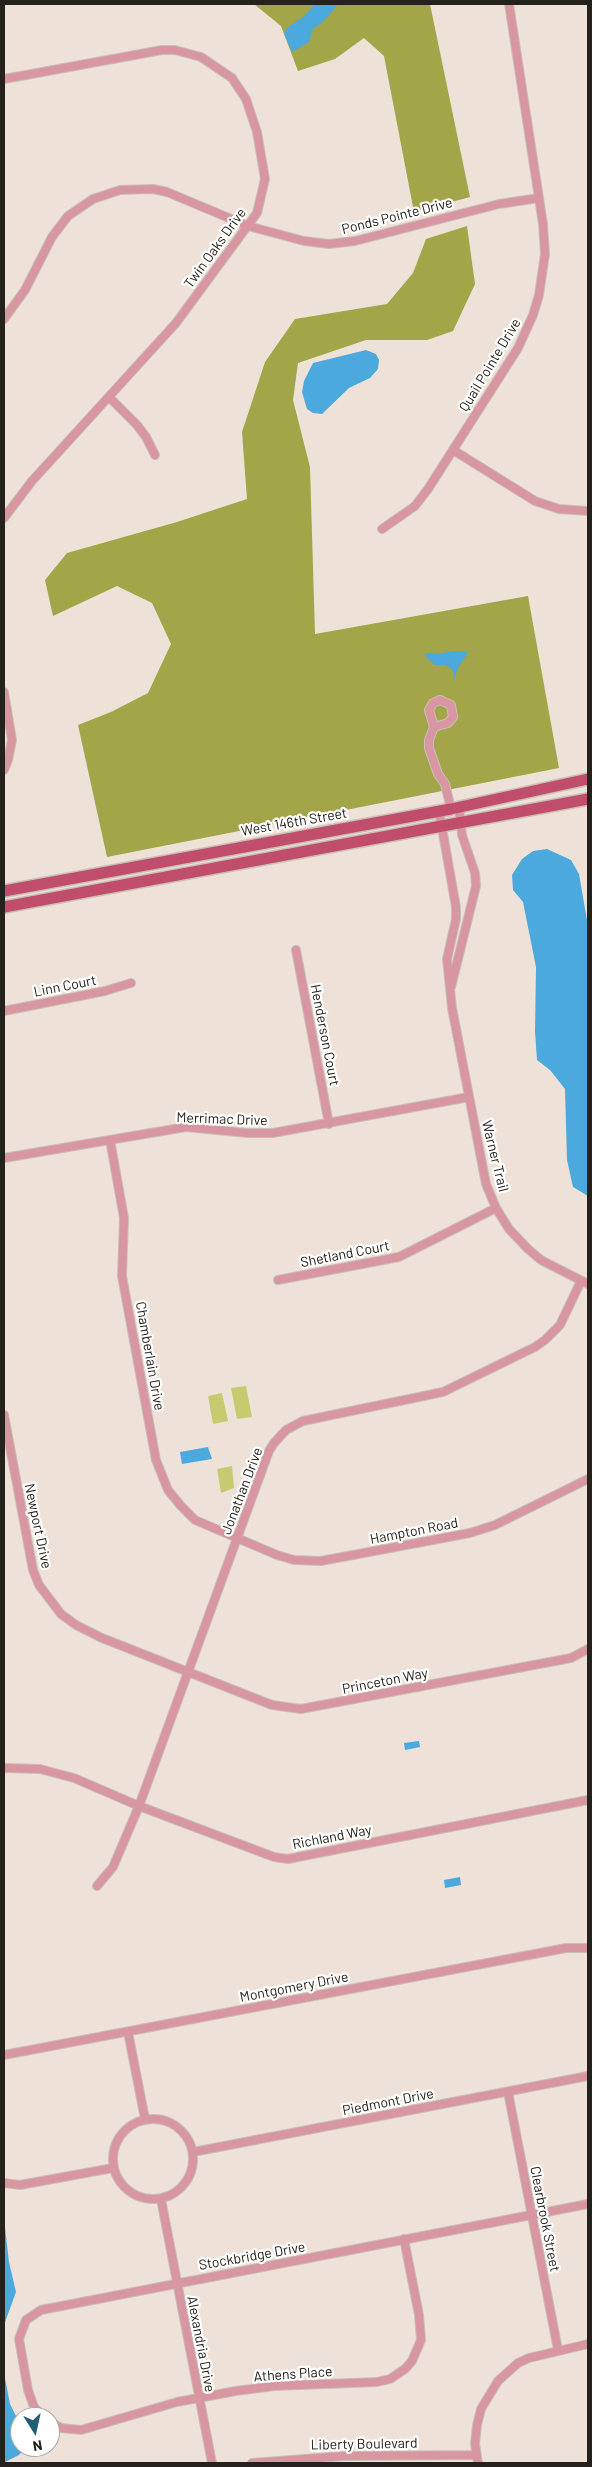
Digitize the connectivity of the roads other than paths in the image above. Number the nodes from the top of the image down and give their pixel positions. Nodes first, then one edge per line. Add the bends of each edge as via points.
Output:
1 (509, 4) edge
2 (4, 79) edge
3 (539, 198) junction
4 (248, 226) junction
5 (4, 319) edge
6 (108, 397) junction
7 (453, 450) junction
8 (155, 455) dead end
9 (588, 511) edge
10 (4, 518) edge
11 (382, 529) dead end
12 (4, 692) edge
13 (434, 727) dead end
14 (4, 770) edge
15 (588, 779) edge
16 (588, 798) edge
17 (450, 809) junction
18 (460, 824) junction
19 (442, 827) junction
20 (126, 868) junction
21 (130, 885) junction
22 (4, 891) edge
23 (4, 907) edge
24 (456, 919) junction
25 (468, 921) junction
26 (296, 950) dead end
27 (131, 983) dead end
28 (451, 988) junction
29 (4, 1011) edge
30 (469, 1097) junction
31 (329, 1124) junction
32 (110, 1140) junction
33 (4, 1158) edge
34 (496, 1208) junction
35 (278, 1280) dead end
36 (585, 1282) edge
37 (4, 1415) edge
38 (588, 1480) edge
39 (236, 1539) junction
40 (588, 1649) edge
41 (188, 1672) junction
42 (4, 1768) edge
43 (588, 1800) edge
44 (139, 1806) junction
45 (96, 1886) dead end
46 (588, 1948) edge
47 (128, 2032) junction
48 (4, 2055) edge
49 (588, 2076) edge
50 (508, 2092) junction
51 (145, 2119) junction
52 (193, 2152) junction
53 (113, 2168) junction
54 (4, 2183) edge
55 (161, 2199) junction
56 (588, 2204) edge
57 (532, 2215) junction
58 (404, 2239) junction
59 (176, 2283) junction
60 (588, 2344) edge
61 (558, 2350) junction
62 (199, 2397) junction
63 (36, 2407) edge
64 (60, 2427) edge
65 (477, 2459) edge
66 (212, 2463) edge
67 (252, 2463) edge

1 - 3 street, Quail Pointe Drive
2 - 4 street, Twin Oaks Drive via 162,50 187,52 213,63 232,78 246,98 259,141 265,169 264,189 257,213
3 - 4 street, Ponds Pointe Drive via 499,204 341,244 304,241
3 - 7 street, Quail Pointe Drive via 545,254 533,315 518,348
4 - 5 street, Ponds Pointe Drive via 167,192 137,188 108,193 77,208 60,225 25,290
4 - 6 street, Twin Oaks Drive via 176,323
6 - 8 street via 137,425
6 - 10 street, Twin Oaks Drive via 32,480
7 - 9 street via 535,501
7 - 11 street, Quail Pointe Drive via 420,499
12 - 14 street via 12,740
13 - 17 street via 429,748 445,784
15 - 17 main road, West 146th Street
16 - 18 main road
17 - 18 street, Warner Trail
17 - 19 street, Warner Trail
17 - 20 main road, West 146th Street
18 - 19 main road
18 - 25 street, Warner Trail via 475,873 476,886
19 - 21 main road
19 - 24 street, Warner Trail
20 - 21 main road
20 - 22 main road, West 146th Street
21 - 23 main road
24 - 25 street
24 - 28 street, Warner Trail via 447,959
25 - 28 street, Warner Trail
26 - 31 street, Henderson Court
27 - 29 street, Linn Court
28 - 30 street, Warner Trail
30 - 31 street, Merrimac Drive
30 - 34 street, Warner Trail via 486,1184
31 - 32 street, Merrimac Drive via 260,1134 186,1126
32 - 33 street, Merrimac Drive
32 - 39 street, Chamberlain Drive via 124,1218 122,1276 159,1470 168,1490 188,1514
34 - 35 street, Shetland Court via 400,1257
34 - 36 street, Warner Trail via 528,1250
36 - 39 street, Jonathan Drive via 566,1316 545,1340 470,1380 435,1395 312,1419 286,1430 269,1451
37 - 41 street, Newport Drive via 33,1570 46,1598 61,1614 87,1631
38 - 39 street, Hampton Road via 495,1525 470,1533 344,1558 294,1560
39 - 41 street, Jonathan Drive
40 - 41 street, Princeton Way via 571,1658 301,1709 272,1705
41 - 44 street, Jonathan Drive
42 - 44 street, Richland Way via 40,1769 65,1776
43 - 44 street, Richland Way via 288,1859 274,1857
44 - 45 street, Jonathan Drive via 113,1868
46 - 47 street, Montgomery Drive via 566,1948
47 - 48 street, Montgomery Drive
47 - 51 street
49 - 50 street, Piedmont Drive
50 - 52 street, Piedmont Drive
50 - 57 street, Clearbrook Street
51 - 52 street via 172,2124 184,2133
51 - 53 street via 122,2133 113,2150
52 - 55 street via 193,2167 187,2182 178,2192
53 - 54 street via 20,2185
53 - 55 street via 120,2183 132,2193 150,2200
55 - 59 street, Alexandria Drive
56 - 57 street, Stockbridge Drive
57 - 58 street, Stockbridge Drive
57 - 61 street, Clearbrook Street
58 - 59 street, Stockbridge Drive
58 - 62 street, Athens Place via 421,2331 417,2352 405,2369 390,2379 377,2382 274,2386
59 - 62 street, Alexandria Drive
59 - 63 street, Stockbridge Drive via 48,2307 31,2316 22,2326 19,2346 30,2399
60 - 61 street
61 - 65 street via 518,2363 498,2381 481,2409 477,2425
62 - 64 street, Athens Place via 81,2430
62 - 66 street, Alexandria Drive
65 - 67 street, Liberty Boulevard via 344,2456

